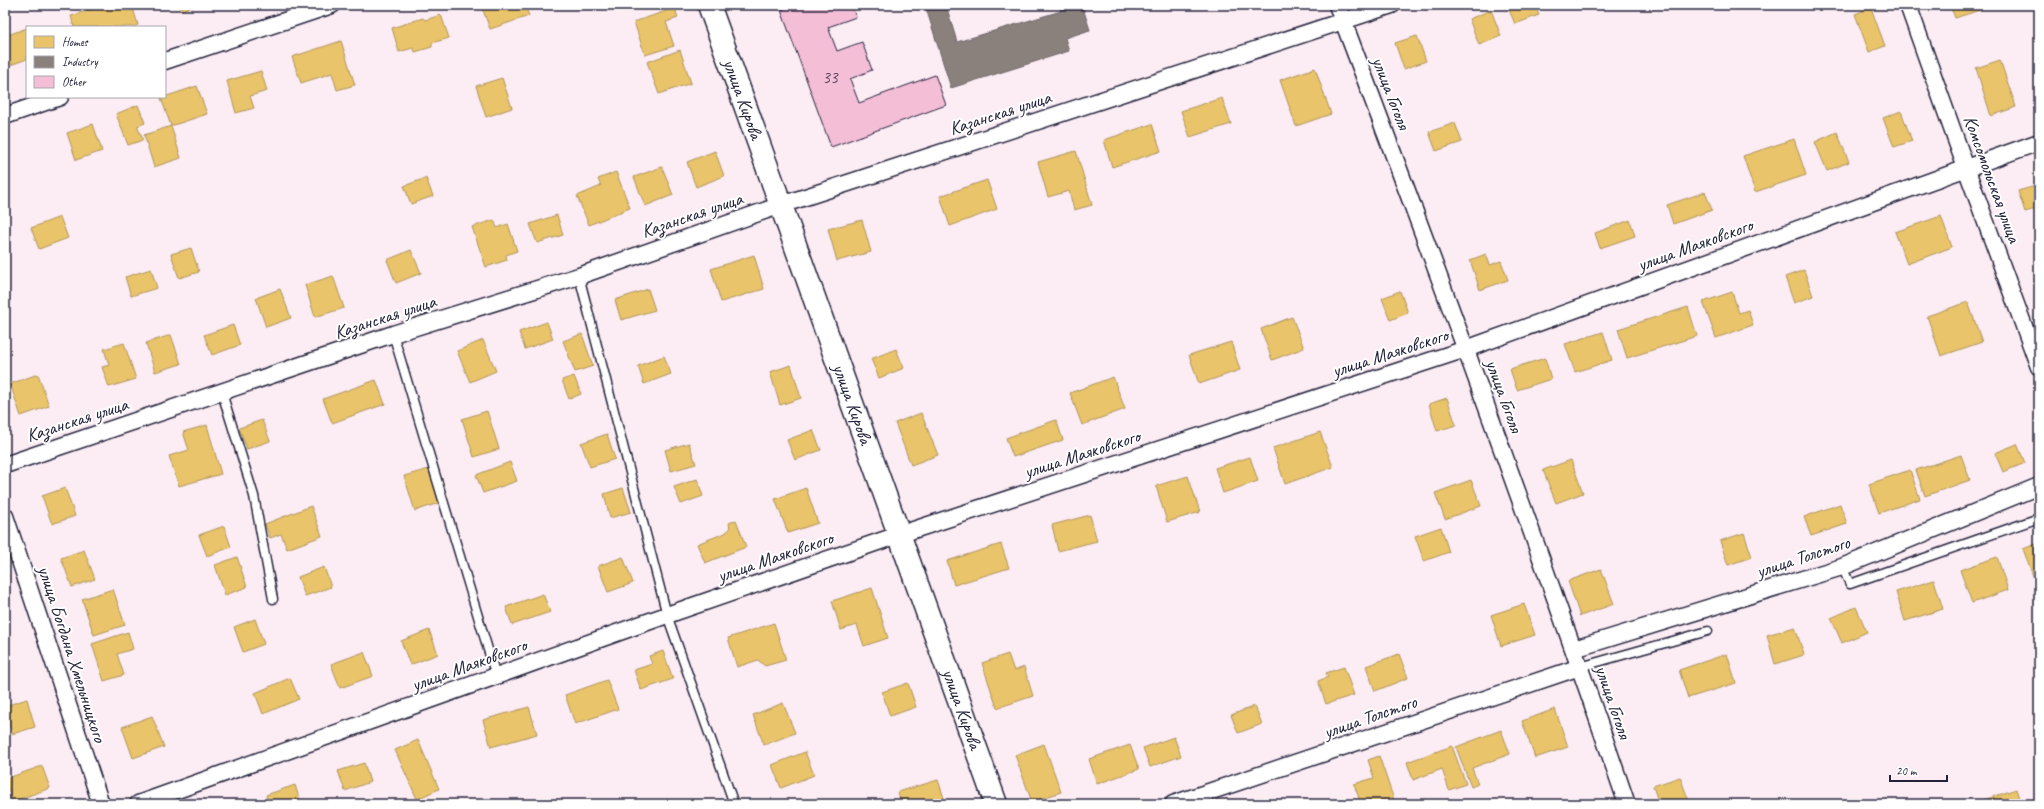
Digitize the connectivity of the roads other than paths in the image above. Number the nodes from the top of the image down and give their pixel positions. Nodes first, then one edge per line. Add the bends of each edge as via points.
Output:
1 (332, 5) edge
2 (709, 5) edge
3 (1337, 5) edge
4 (1392, 5) edge
5 (1908, 5) edge
6 (1344, 22) junction
7 (166, 62) edge
8 (57, 98) edge
9 (5, 116) edge
10 (2039, 142) edge
11 (1966, 168) junction
12 (781, 205) junction
13 (579, 276) junction
14 (393, 334) junction
15 (1466, 349) junction
16 (2039, 367) edge
17 (222, 393) junction
18 (5, 465) edge
19 (2039, 486) edge
20 (5, 516) edge
21 (2039, 518) edge
22 (898, 535) junction
23 (1842, 567) junction
24 (273, 598) dead end
25 (667, 615) junction
26 (1708, 631) dead end
27 (1574, 649) junction
28 (1580, 667) junction
29 (496, 676) junction
30 (101, 804) edge
31 (138, 804) edge
32 (734, 804) edge
33 (996, 804) edge
34 (1173, 804) edge
35 (1627, 804) edge

1 - 7 street
2 - 12 street, улица Кирова
3 - 6 street, улица Гоголя
4 - 6 street, Казанская улица
5 - 11 street, Комсомольская улица
6 - 12 street, Казанская улица
6 - 15 street, улица Гоголя
8 - 9 street
10 - 11 street, улица Маяковского
11 - 15 street, улица Маяковского
11 - 16 street, Комсомольская улица
12 - 13 street, Казанская улица
12 - 22 street, улица Кирова
13 - 14 street, Казанская улица
13 - 25 lane
14 - 17 street, Казанская улица
14 - 29 lane
15 - 22 street, улица Маяковского
15 - 27 street, улица Гоголя
17 - 18 street, Казанская улица
17 - 24 lane via 254,496
19 - 23 street, улица Толстого
20 - 30 street, улица Богдана Хмельницкого
21 - 23 lane via 1850,584
22 - 25 street, улица Маяковского
22 - 33 street, улица Кирова
23 - 27 street, улица Толстого
25 - 29 street, улица Маяковского
25 - 32 lane
26 - 28 lane
27 - 28 street, улица Гоголя
28 - 34 street, улица Толстого
28 - 35 street, улица Гоголя
29 - 31 street, улица Маяковского

